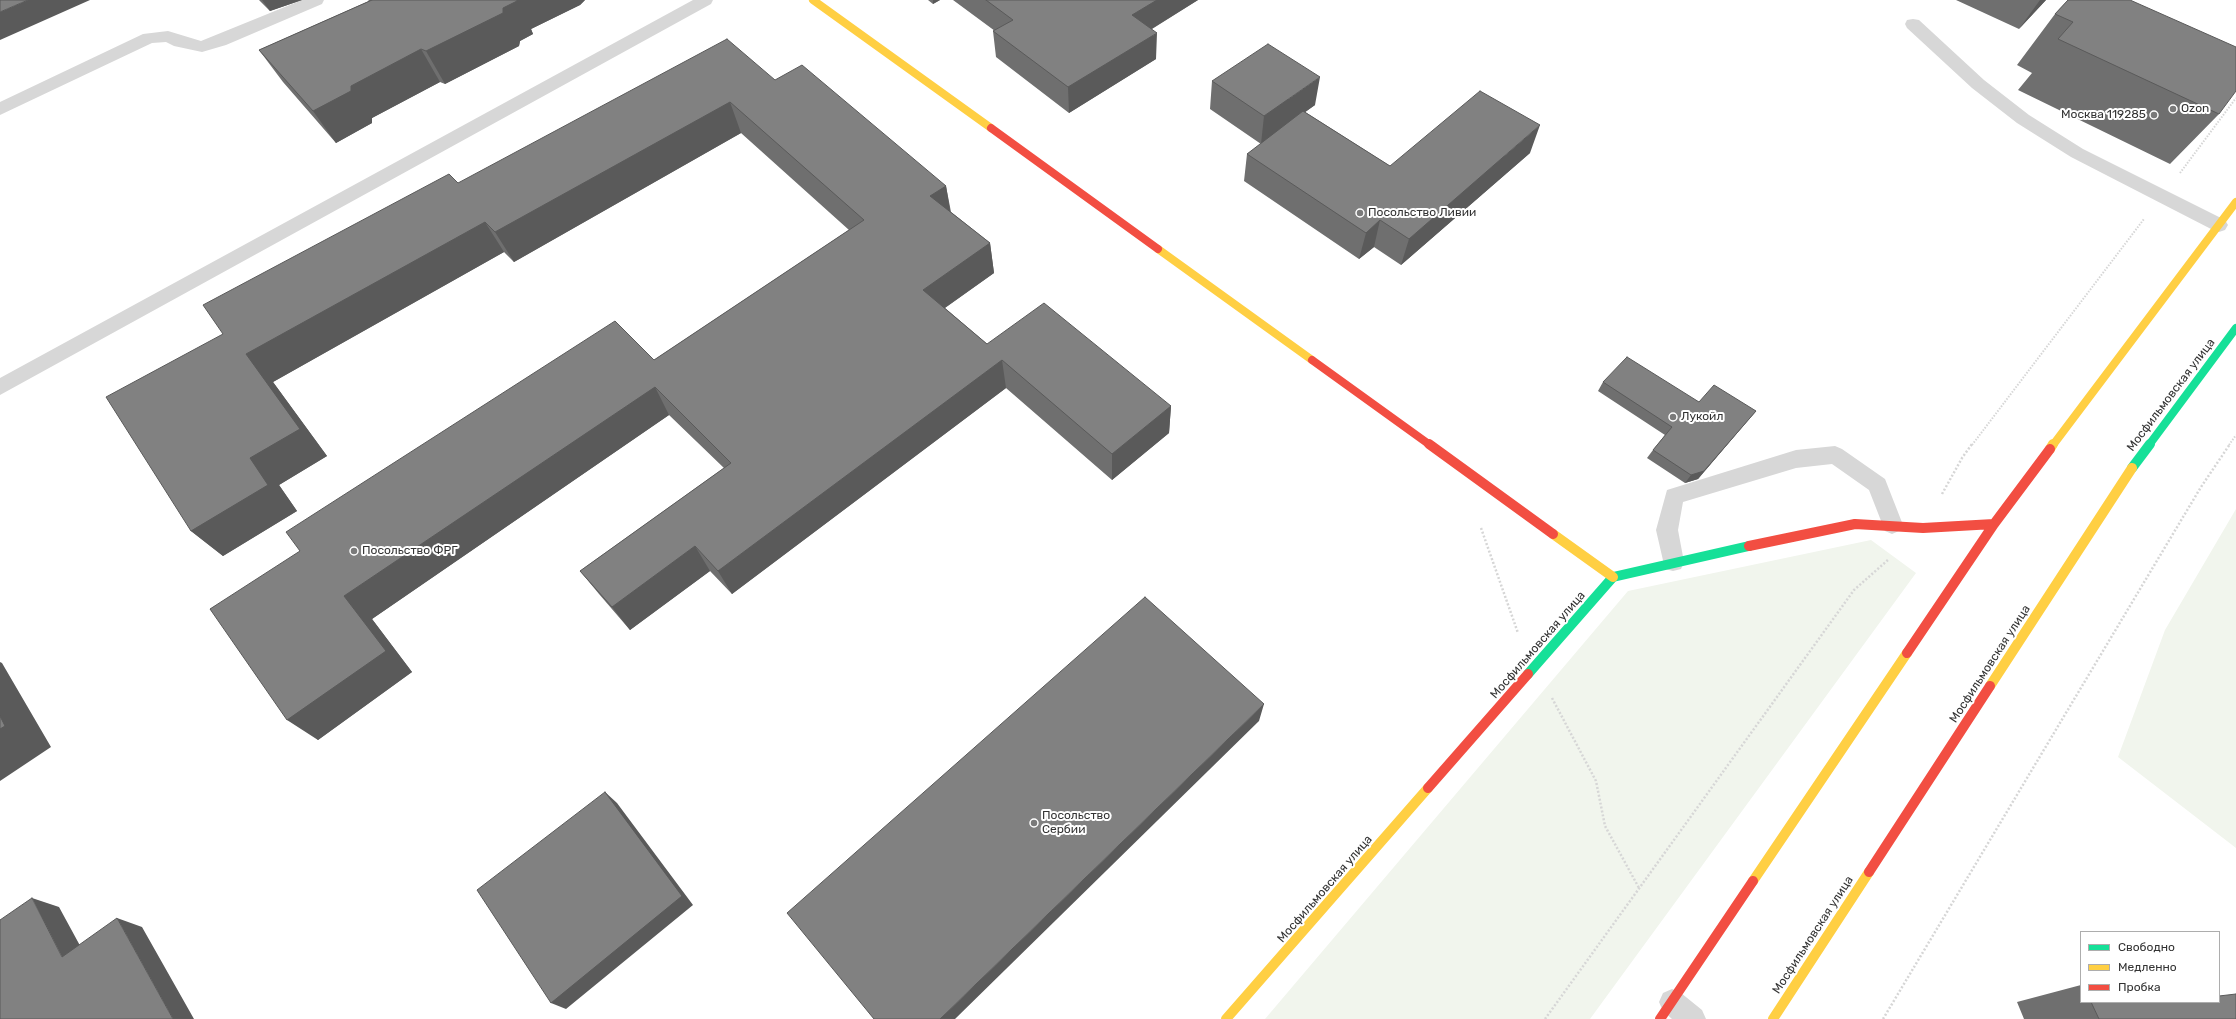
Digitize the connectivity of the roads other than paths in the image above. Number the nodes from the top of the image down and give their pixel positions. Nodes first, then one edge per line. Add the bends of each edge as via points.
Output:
1 (316, 0) edge
2 (705, 0) edge
3 (814, 0) edge
4 (1913, 24) dead end
5 (0, 109) edge
6 (2236, 202) edge
7 (2219, 225) junction
8 (2236, 328) edge
9 (0, 387) edge
10 (1994, 524) junction
11 (1892, 525) junction
12 (1673, 562) junction
13 (1613, 577) junction
14 (1666, 1010) edge
15 (1226, 1019) edge
16 (1693, 1019) edge
17 (1773, 1019) edge

1 - 5 lane via 202,47 180,42 168,36 149,38
2 - 9 lane
3 - 13 main road
4 - 7 lane via 1978,84 2023,120 2077,153
6 - 7 main road
7 - 10 main road
8 - 17 main road, Мосфильмовская улица via 2127,475
10 - 11 main road via 1923,528
10 - 14 main road
11 - 12 main road via 1855,524
11 - 12 lane via 1878,485 1841,459 1835,455 1796,459 1674,496 1667,530
12 - 13 main road
13 - 15 main road, Мосфильмовская улица
14 - 16 lane

